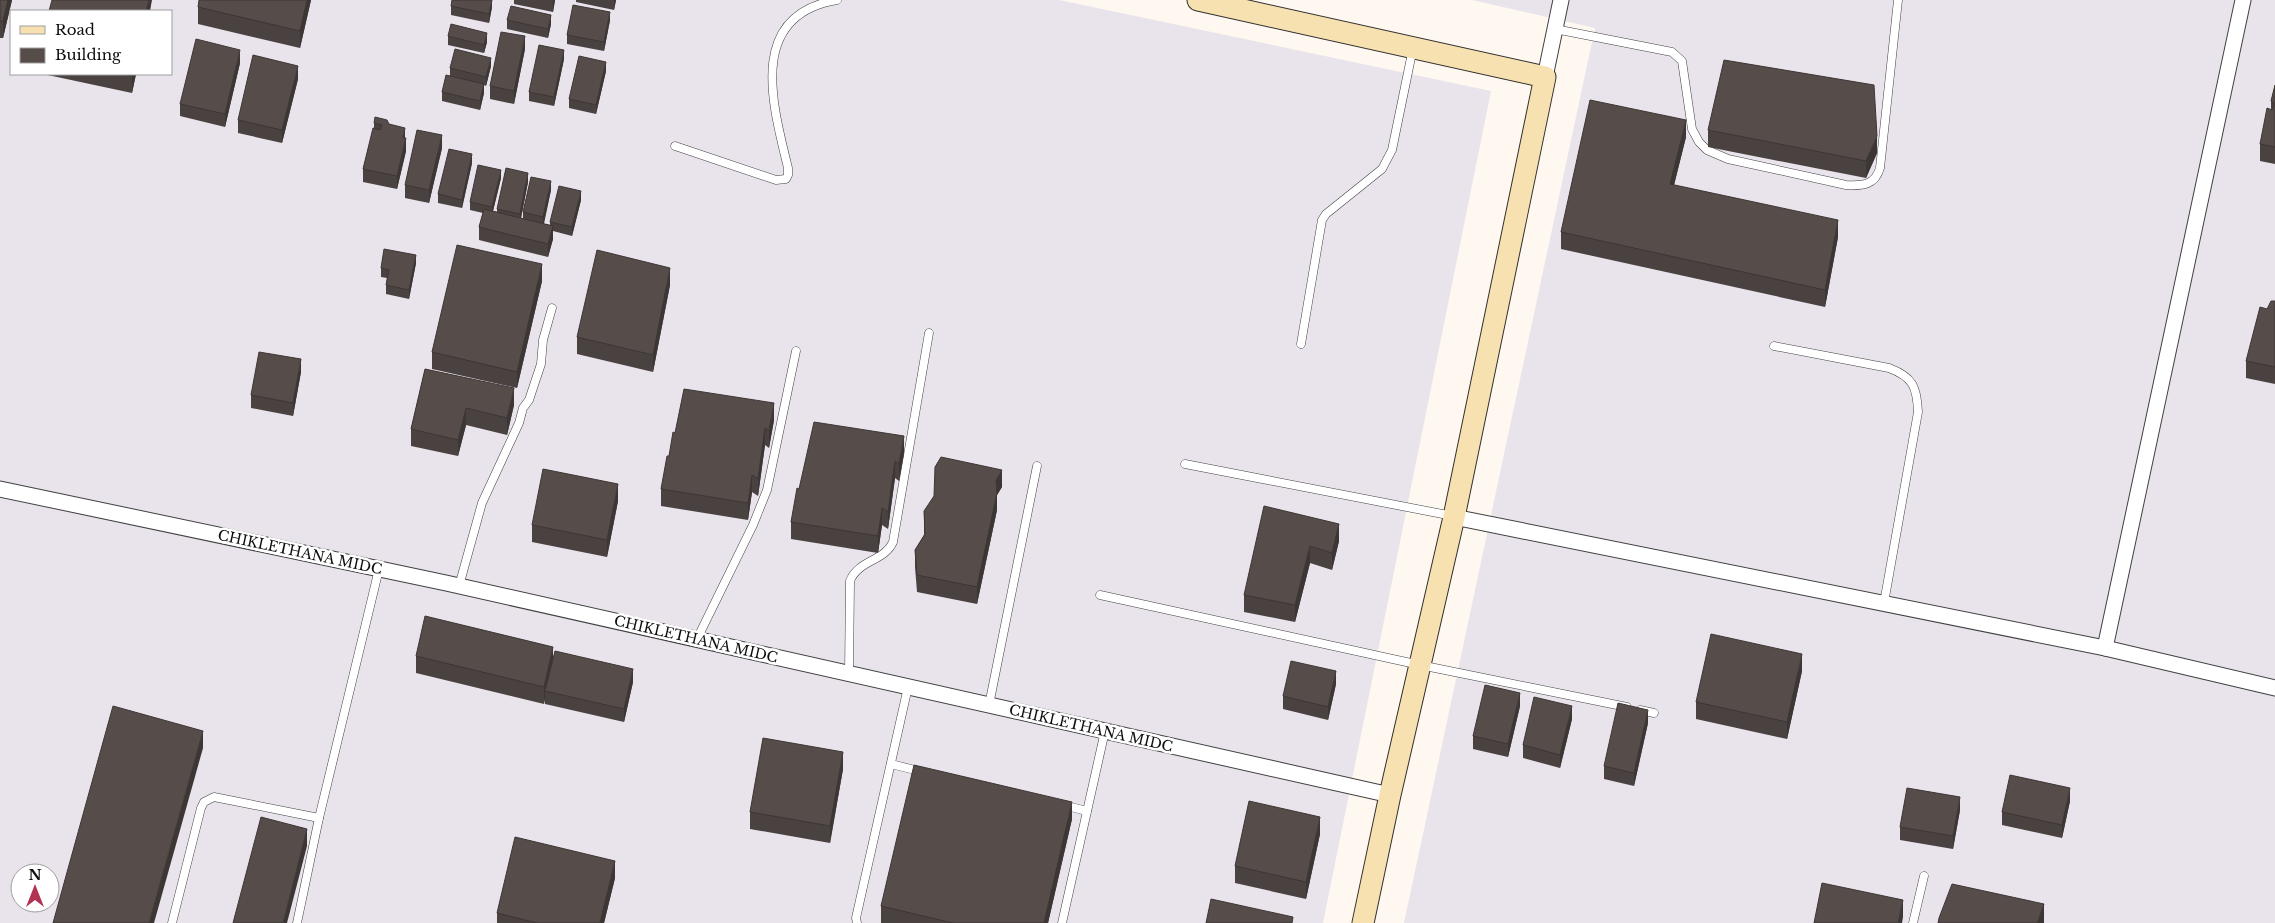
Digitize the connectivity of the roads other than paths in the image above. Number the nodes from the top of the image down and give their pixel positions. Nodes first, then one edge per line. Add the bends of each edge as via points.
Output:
1 (837, 0) edge
2 (1198, 0) edge
3 (1561, 0) edge
4 (1898, 0) edge
5 (2243, 0) edge
6 (1555, 29) junction
7 (1414, 48) junction
8 (1545, 77) junction
9 (675, 146) dead end
10 (552, 308) dead end
11 (929, 333) dead end
12 (1301, 344) dead end
13 (1774, 346) dead end
14 (796, 351) dead end
15 (1185, 464) dead end
16 (1037, 466) dead end
17 (0, 490) edge
18 (1454, 517) junction
19 (380, 569) junction
20 (459, 586) junction
21 (1100, 595) dead end
22 (1884, 603) junction
23 (697, 639) junction
24 (2105, 648) junction
25 (1420, 665) junction
26 (848, 673) junction
27 (908, 687) junction
28 (2275, 688) edge
29 (989, 705) junction
30 (1654, 713) dead end
31 (1105, 731) junction
32 (891, 764) junction
33 (928, 773) edge
34 (1390, 794) junction
35 (1059, 804) edge
36 (1087, 811) junction
37 (319, 818) junction
38 (1924, 876) dead end
39 (172, 923) edge
40 (297, 923) edge
41 (857, 923) edge
42 (1062, 923) edge
43 (1363, 923) edge
44 (1913, 923) edge

1 - 9 lane via 811,8 796,17 781,36 775,53 771,88 788,168 786,178 776,180
2 - 7 street
3 - 6 street
4 - 6 lane via 1880,168 1877,178 1860,186 1846,186 1717,156 1699,142 1692,129 1682,61 1678,56 1672,52
5 - 24 street
6 - 8 street
7 - 8 street
7 - 12 lane via 1388,160 1382,169 1322,220
8 - 18 street
10 - 20 lane via 543,340 541,364 529,400 482,503
11 - 26 lane via 893,542 888,551 858,568 850,581
13 - 22 lane via 1889,368 1911,381 1917,396 1918,412
14 - 23 lane via 767,490
15 - 18 lane
16 - 29 lane
17 - 19 street, CHIKLETHANA MIDC
18 - 22 street
18 - 25 street
19 - 20 street, CHIKLETHANA MIDC
19 - 37 lane
20 - 23 street, CHIKLETHANA MIDC
21 - 25 lane
22 - 24 street
23 - 26 street, CHIKLETHANA MIDC
24 - 28 street
25 - 30 lane
25 - 34 street
26 - 27 street, CHIKLETHANA MIDC
27 - 29 street, CHIKLETHANA MIDC
27 - 32 lane
29 - 31 street, CHIKLETHANA MIDC
31 - 34 street, CHIKLETHANA MIDC
31 - 36 lane
32 - 33 lane
32 - 41 lane
34 - 43 street
35 - 36 lane
36 - 42 lane
37 - 39 lane via 214,797 208,799 201,808
37 - 40 lane
38 - 44 lane

